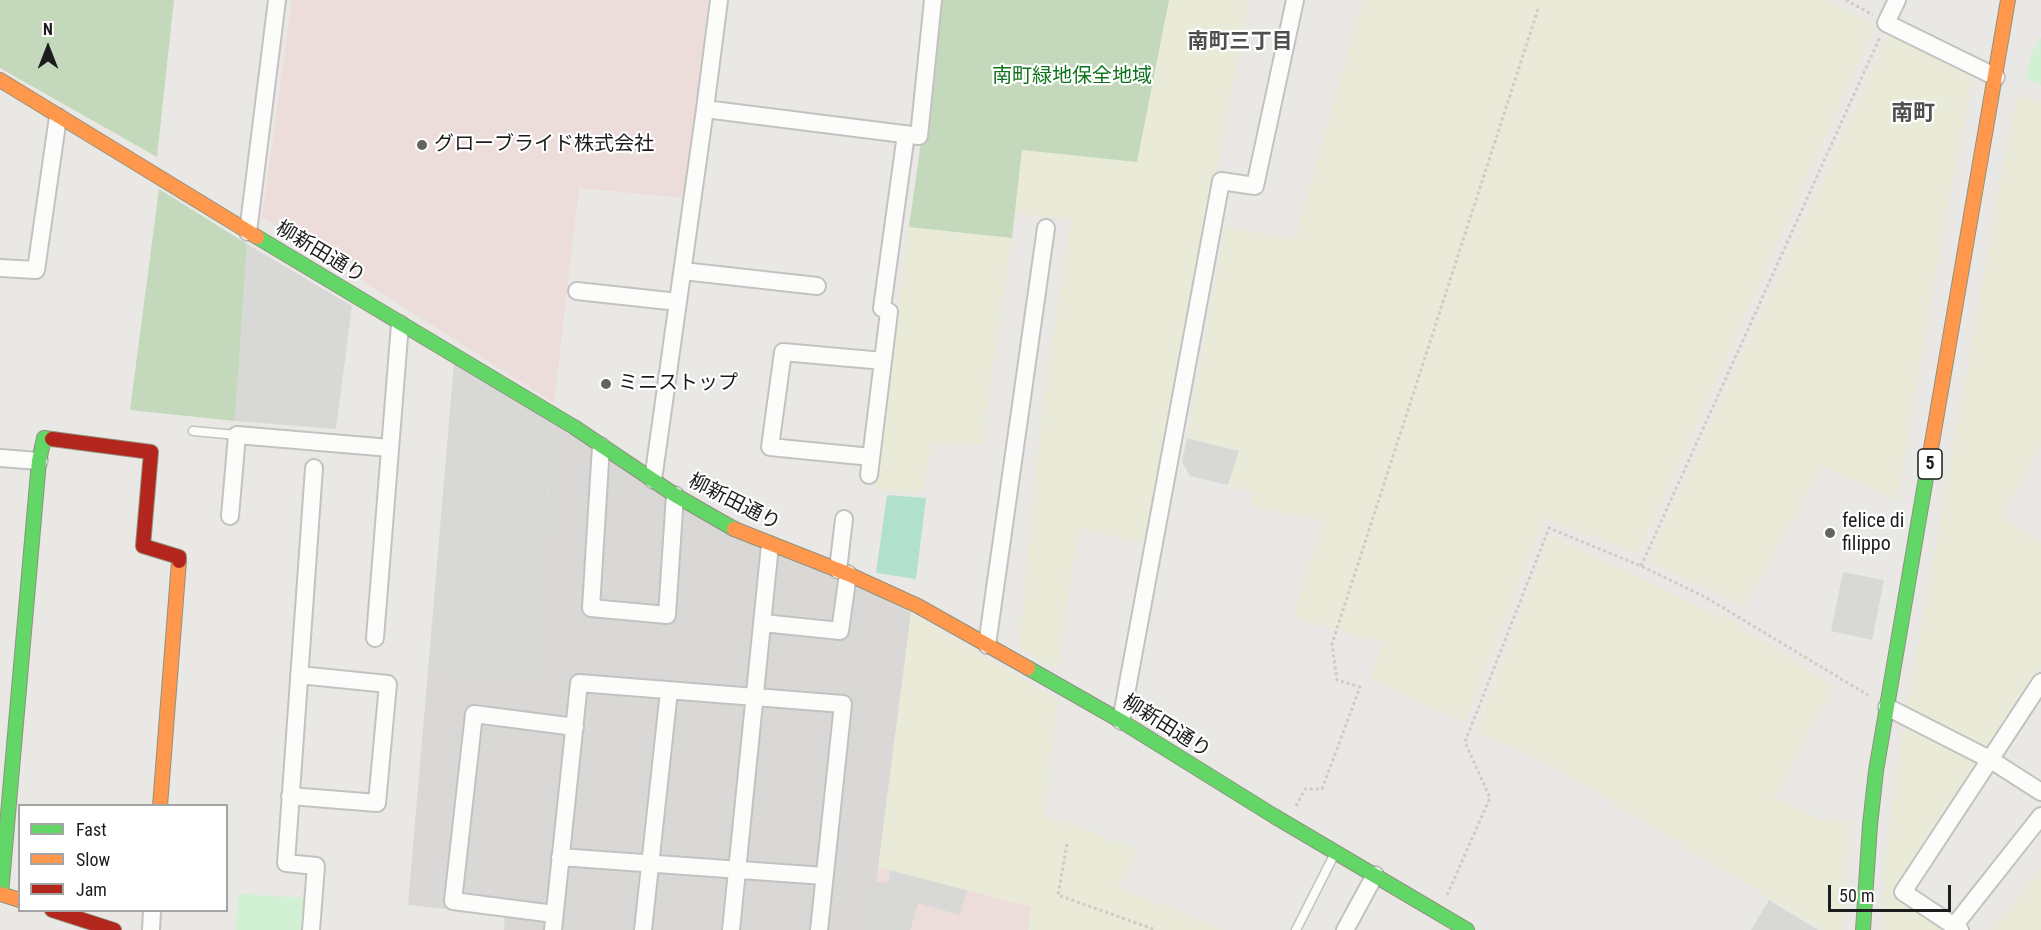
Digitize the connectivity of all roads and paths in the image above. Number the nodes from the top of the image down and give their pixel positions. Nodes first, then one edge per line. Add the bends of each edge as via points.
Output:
1 (277, 0) edge
2 (718, 0) edge
3 (933, 0) edge
4 (1295, 0) edge
5 (1846, 0) edge
6 (1897, 0) edge
7 (2008, 0) edge
8 (1538, 9) dead end
9 (1886, 23) junction
10 (1996, 77) junction
11 (0, 80) edge
12 (705, 110) junction
13 (58, 117) junction
14 (906, 134) junction
15 (1046, 228) dead end
16 (248, 232) junction
17 (0, 268) edge
18 (682, 271) junction
19 (817, 286) dead end
20 (578, 291) dead end
21 (678, 302) junction
22 (400, 324) junction
23 (883, 361) junction
24 (193, 431) dead end
25 (237, 435) junction
26 (601, 446) junction
27 (390, 448) junction
28 (871, 457) junction
29 (0, 458) edge
30 (39, 461) junction
31 (314, 468) dead end
32 (869, 475) dead end
33 (653, 480) junction
34 (675, 495) junction
35 (230, 516) dead end
36 (844, 519) dead end
37 (770, 545) junction
38 (1641, 566) junction
39 (843, 572) junction
40 (763, 623) junction
41 (375, 638) dead end
42 (987, 645) junction
43 (299, 675) junction
44 (2041, 682) edge
45 (669, 691) junction
46 (756, 696) junction
47 (1887, 707) junction
48 (1121, 721) junction
49 (575, 727) junction
50 (1991, 760) junction
51 (2041, 792) edge
52 (290, 796) junction
53 (160, 804) edge
54 (2041, 816) edge
55 (1287, 824) junction
56 (1067, 844) dead end
57 (1335, 852) junction
58 (560, 857) junction
59 (650, 864) junction
60 (737, 870) junction
61 (1375, 875) junction
62 (824, 876) junction
63 (1, 894) edge
64 (18, 899) edge
65 (58, 912) edge
66 (152, 912) edge
67 (1439, 913) junction
68 (554, 922) edge
69 (1957, 928) edge
70 (114, 930) edge
71 (151, 930) edge
72 (311, 930) edge
73 (643, 930) edge
74 (731, 930) edge
75 (819, 930) edge
76 (1156, 930) edge
77 (1296, 930) edge
78 (1345, 930) edge
79 (1467, 930) edge
80 (1863, 930) edge

1 - 16 street
2 - 12 street
3 - 14 street via 918,136
4 - 48 street via 1255,186 1221,181
5 - 9 path
6 - 9 street
7 - 10 street, 5
8 - 55 path via 1332,644 1337,680 1360,687 1322,789 1305,789
9 - 10 street
9 - 38 path
10 - 47 street, 5
11 - 13 street, 柳新田通り
12 - 14 street
12 - 18 street
13 - 16 street, 柳新田通り
13 - 17 street via 36,270
14 - 23 street via 882,308 889,312
15 - 42 street
16 - 22 street, 柳新田通り
18 - 19 street
18 - 21 street
20 - 21 street
21 - 33 street
22 - 26 street, 柳新田通り
22 - 27 street
23 - 28 street
23 - 28 street via 783,352 770,447
24 - 25 lane
25 - 27 street
25 - 35 street
26 - 33 street, 柳新田通り
26 - 34 street via 591,608 667,615
27 - 41 street
28 - 32 street
29 - 30 street
30 - 53 street via 44,438 152,452 143,546 179,557
30 - 63 street
31 - 43 street
33 - 34 street, 柳新田通り
34 - 37 street, 柳新田通り
36 - 39 street
37 - 39 street, 柳新田通り
37 - 40 street
38 - 47 path via 1733,613
38 - 67 path via 1549,528 1465,742 1490,798
39 - 40 street via 840,631
39 - 42 street, 柳新田通り via 918,606
40 - 46 street
42 - 48 street, 柳新田通り
43 - 52 street
43 - 52 street via 388,684 376,803
44 - 50 street
45 - 46 street
45 - 49 street via 579,683
45 - 59 street
46 - 60 street
46 - 62 street via 843,704
47 - 50 street
47 - 80 street, 5 via 1870,825
48 - 55 street, 柳新田通り
49 - 58 street
49 - 68 street via 474,714 454,890 453,902
50 - 51 street
50 - 69 street via 1903,892
52 - 72 street via 286,863 316,866
54 - 69 street
55 - 57 street, 柳新田通り
56 - 76 path via 1058,895
57 - 61 street, 柳新田通り
57 - 77 lane
58 - 59 street
58 - 68 street
59 - 60 street
59 - 73 street
60 - 62 street
60 - 74 street
61 - 67 street, 柳新田通り
61 - 78 street
62 - 75 street
63 - 64 street
65 - 70 street
66 - 71 street
67 - 79 street, 柳新田通り

